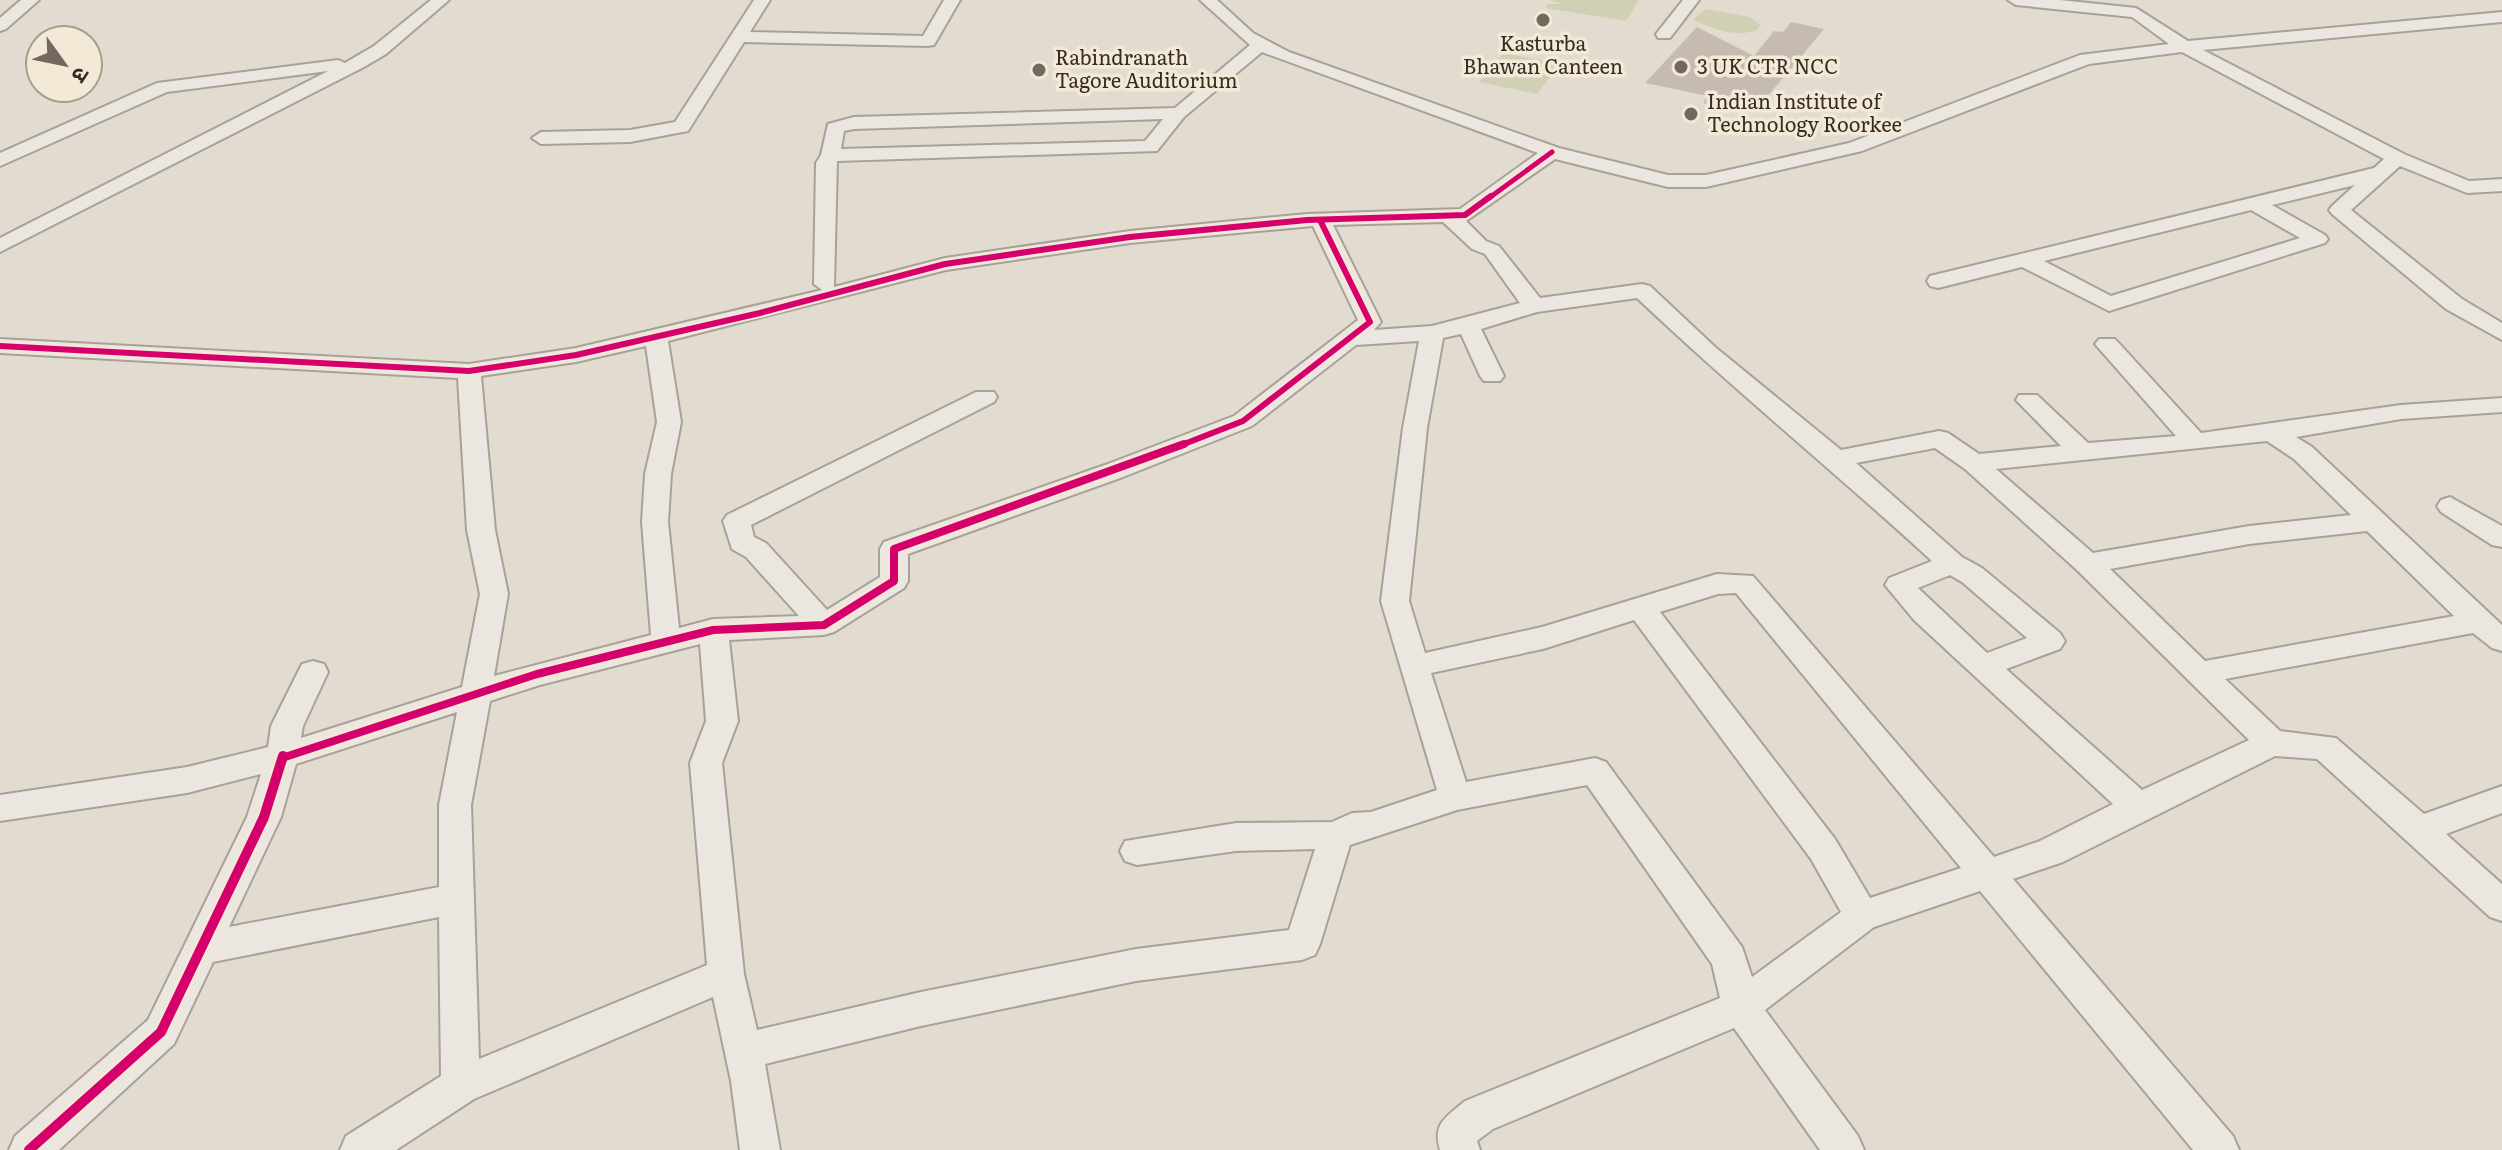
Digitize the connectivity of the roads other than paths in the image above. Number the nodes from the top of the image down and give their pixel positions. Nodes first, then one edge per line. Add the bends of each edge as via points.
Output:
1 (31, 0) edge
2 (441, 0) edge
3 (762, 0) edge
4 (952, 0) edge
5 (1208, 0) edge
6 (1691, 0) edge
7 (2016, 0) edge
8 (2502, 17) edge
9 (0, 26) edge
10 (1664, 34) dead end
11 (736, 37) junction
12 (1260, 45) junction
13 (2185, 47) junction
14 (358, 63) junction
15 (1178, 113) junction
16 (541, 138) dead end
17 (1552, 152) junction
18 (831, 155) junction
19 (0, 160) edge
20 (2391, 165) junction
21 (2502, 185) edge
22 (2255, 204) junction
23 (1448, 215) junction
24 (1320, 220) junction
25 (0, 246) edge
26 (2025, 260) junction
27 (1938, 281) dead end
28 (825, 284) dead end
29 (1534, 306) junction
30 (1468, 326) junction
31 (1432, 333) junction
32 (2502, 333) edge
33 (656, 337) junction
34 (1350, 338) junction
35 (2107, 344) dead end
36 (0, 346) edge
37 (469, 371) junction
38 (1492, 376) dead end
39 (985, 397) dead end
40 (2028, 400) dead end
41 (2495, 411) edge
42 (2272, 433) junction
43 (2196, 443) junction
44 (2080, 450) junction
45 (1836, 459) junction
46 (1974, 463) junction
47 (2450, 506) dead end
48 (2374, 521) junction
49 (2502, 538) edge
50 (2087, 563) junction
51 (1952, 564) junction
52 (1641, 608) junction
53 (2478, 622) junction
54 (824, 625) junction
55 (713, 630) junction
56 (2502, 640) edge
57 (666, 642) junction
58 (1414, 666) junction
59 (1984, 666) junction
60 (313, 672) dead end
61 (2199, 673) junction
62 (477, 694) junction
63 (2272, 743) junction
64 (283, 756) junction
65 (1456, 797) junction
66 (2502, 799) edge
67 (2139, 807) junction
68 (0, 808) edge
69 (2419, 830) junction
70 (1336, 836) junction
71 (1137, 851) dead end
72 (1987, 877) junction
73 (457, 899) junction
74 (2502, 906) edge
75 (1862, 916) junction
76 (202, 948) junction
77 (726, 974) junction
78 (1741, 1007) junction
79 (743, 1051) junction
80 (460, 1086) junction
81 (29, 1150) edge
82 (360, 1150) edge
83 (760, 1150) edge
84 (1460, 1150) edge
85 (1844, 1150) edge
86 (2219, 1150) edge

1 - 9 street
2 - 14 street
3 - 11 street
4 - 11 street via 928,41
5 - 12 street
6 - 10 street
7 - 13 street via 2136,13
8 - 13 street
11 - 16 street via 697,109 681,127 630,136
12 - 15 street
12 - 17 street
13 - 17 street via 2086,59 1855,147 1706,181 1668,181
13 - 20 street
14 - 19 street via 163,87
14 - 25 street
15 - 18 street via 1150,147
15 - 18 street via 854,123 835,128
17 - 23 street via 1465,215
18 - 28 street via 826,163
20 - 21 street via 2467,187
20 - 22 street
20 - 32 street via 2339,210 2454,304
22 - 26 street
22 - 26 street via 2318,239 2109,304
23 - 24 street
23 - 29 street via 1479,245 1492,250
24 - 33 street via 1130,237 945,264
24 - 34 street via 1370,322
26 - 27 street
29 - 30 street
29 - 45 street via 1642,291
30 - 31 street
30 - 38 street
31 - 34 street
31 - 58 street via 1395,601
33 - 37 street
33 - 57 street via 669,422 655,522
34 - 54 street via 1243,421 894,549 894,581
35 - 43 street
36 - 37 street
37 - 62 street via 481,530 494,594
39 - 54 street via 736,521 742,542 756,550
40 - 44 street
41 - 42 street via 2401,412
42 - 43 street
42 - 48 street via 2303,453
43 - 44 street
44 - 46 street
45 - 46 street via 1939,439
45 - 51 street
46 - 50 street
47 - 49 street
48 - 50 street via 2249,535
48 - 53 street
50 - 61 street
51 - 59 street via 1899,585
51 - 59 street via 2050,641
52 - 58 street via 1543,638
52 - 72 street via 1717,584 1743,583
52 - 75 street via 1823,849
53 - 56 street
53 - 61 street
54 - 55 street
55 - 57 street
55 - 77 street via 722,721 706,763
57 - 62 street
58 - 65 street
59 - 67 street
60 - 64 street via 287,726
61 - 63 street
62 - 64 street
62 - 73 street via 455,805
63 - 67 street
63 - 69 street via 2325,747
64 - 68 street via 187,780
64 - 76 street via 264,817
65 - 70 street
65 - 78 street via 1595,771 1729,958
66 - 69 street
67 - 72 street via 2051,852
69 - 74 street
70 - 71 street via 1301,833
70 - 79 street via 1302,944 1136,965
72 - 75 street
72 - 86 street
73 - 76 street
73 - 80 street
75 - 78 street
76 - 81 street via 161,1032
77 - 79 street
77 - 80 street
78 - 84 street via 1479,1115 1455,1134
78 - 85 street
79 - 83 street
80 - 82 street

